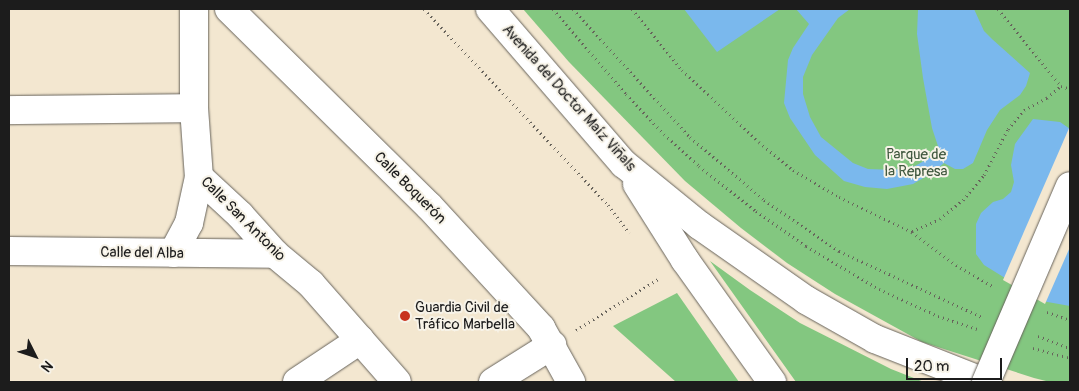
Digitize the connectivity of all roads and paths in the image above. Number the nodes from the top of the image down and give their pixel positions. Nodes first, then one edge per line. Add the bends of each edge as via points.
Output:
1 (194, 9) edge
2 (229, 9) edge
3 (424, 9) edge
4 (490, 9) edge
5 (553, 9) edge
6 (573, 9) edge
7 (632, 9) edge
8 (998, 9) edge
9 (1061, 86) junction
10 (1070, 89) edge
11 (194, 108) junction
12 (9, 110) edge
13 (624, 164) junction
14 (199, 177) junction
15 (1070, 186) edge
16 (912, 232) junction
17 (630, 234) dead end
18 (9, 251) edge
19 (173, 253) junction
20 (275, 254) junction
21 (685, 260) junction
22 (926, 291) dead end
23 (1004, 291) dead end
24 (1039, 308) dead end
25 (1070, 320) edge
26 (982, 331) dead end
27 (360, 340) junction
28 (552, 345) junction
29 (1026, 346) dead end
30 (1070, 358) edge
31 (297, 382) edge
32 (397, 382) edge
33 (493, 382) edge
34 (571, 382) edge
35 (772, 382) edge
36 (985, 382) edge

1 - 11 street, Calle San Antonio
2 - 28 street, Calle Boquerón via 429,206 541,328
3 - 17 path via 608,206
4 - 13 street, Avenida del Doctor Maíz Viñals
5 - 26 path via 664,134 756,211 806,246 880,289 938,316
6 - 22 path via 690,137 764,200 839,251
7 - 16 path via 682,70 793,170 839,197
8 - 9 path
9 - 10 path
9 - 16 path via 1024,110 1008,130 984,175 963,200 940,219
11 - 12 street
11 - 14 street, Calle San Antonio
13 - 21 street
13 - 36 street, Avenida del Doctor Maíz Viñals via 699,225 806,300 875,339
14 - 19 street, Calle San Antonio via 189,223
14 - 20 street, Calle San Antonio via 240,214
15 - 36 street, bridge
16 - 23 path via 956,266
18 - 19 street, Calle del Alba
19 - 20 street, Calle del Alba
20 - 27 street, Calle San Antonio via 311,284
21 - 28 path
21 - 35 street
24 - 25 path
27 - 31 street
27 - 32 street, Calle San Antonio
28 - 33 street
28 - 34 street, Calle Boquerón
29 - 30 path

